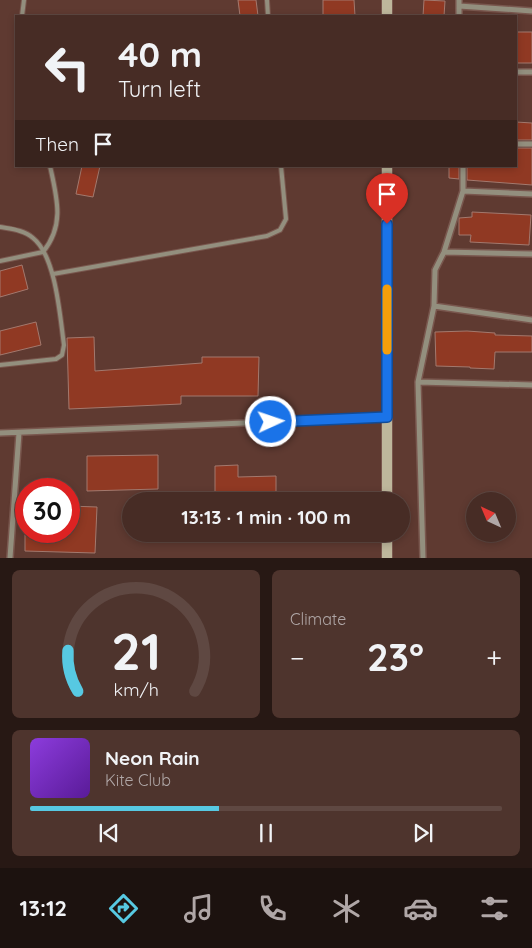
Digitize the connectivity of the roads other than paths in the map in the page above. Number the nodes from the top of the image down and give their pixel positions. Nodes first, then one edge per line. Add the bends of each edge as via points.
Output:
1 (24, 0) edge
2 (267, 0) edge
3 (387, 0) edge
4 (459, 3) edge
5 (532, 11) edge
6 (22, 15) edge
7 (268, 15) edge
8 (387, 15) edge
9 (517, 72) edge
10 (532, 72) edge
11 (517, 144) edge
12 (532, 144) edge
13 (50, 167) edge
14 (281, 167) edge
15 (387, 167) edge
16 (463, 167) edge
17 (463, 191) junction
18 (532, 194) edge
19 (0, 226) edge
20 (43, 252) junction
21 (444, 252) junction
22 (532, 254) edge
23 (0, 261) edge
24 (53, 274) junction
25 (434, 306) junction
26 (532, 320) edge
27 (0, 365) edge
28 (418, 382) junction
29 (532, 385) edge
30 (387, 417) junction
31 (0, 433) edge
32 (19, 433) junction
33 (387, 492) edge
34 (387, 542) edge
35 (10, 558) edge
36 (387, 558) edge
37 (423, 558) edge

1 - 6 lane
2 - 7 lane
3 - 8 main road
4 - 5 street
9 - 10 street
11 - 12 street
13 - 20 lane via 58,213 56,230
14 - 24 lane via 286,219 280,230 267,236
15 - 30 main road
16 - 17 street
17 - 18 street
17 - 21 street
19 - 20 lane via 34,238
20 - 23 lane
20 - 24 lane
21 - 22 street
21 - 25 street via 435,270
24 - 27 lane via 64,345 62,354 56,359
25 - 26 street
25 - 28 street
28 - 29 street
28 - 37 street
30 - 32 street
30 - 33 main road
31 - 32 street
32 - 35 street
34 - 36 main road

